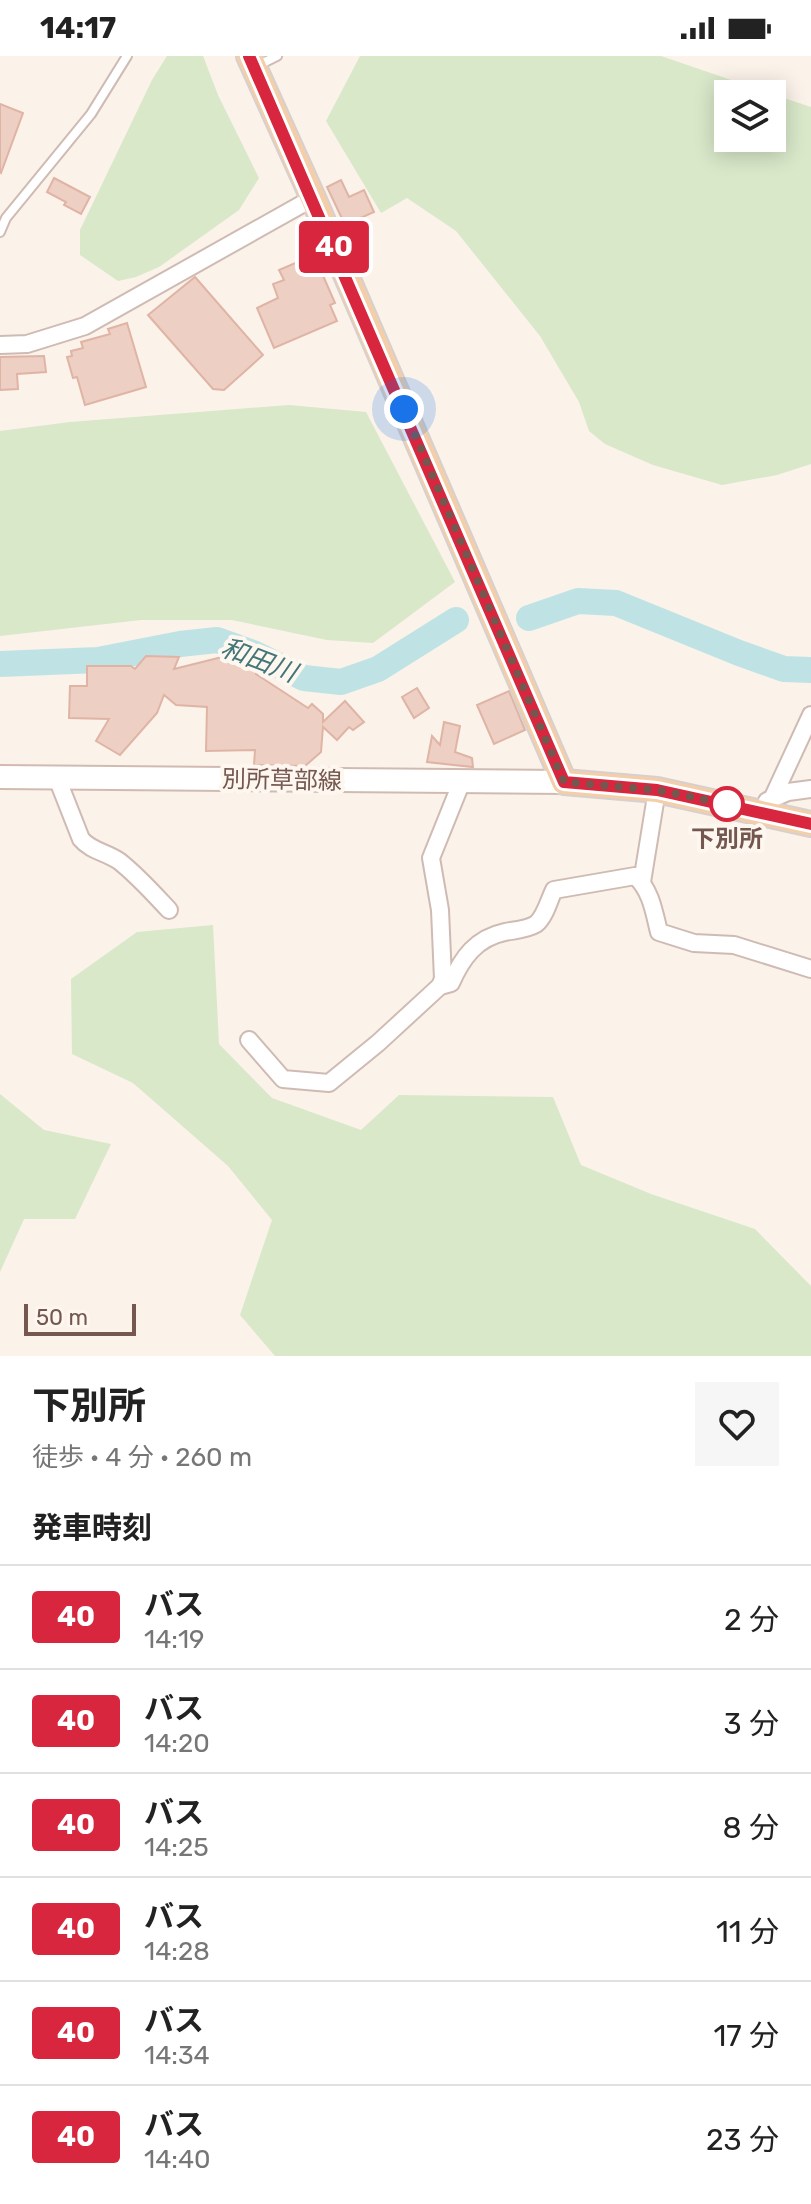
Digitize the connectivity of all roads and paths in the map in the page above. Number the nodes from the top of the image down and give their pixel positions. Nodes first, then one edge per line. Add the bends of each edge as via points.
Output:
1 (127, 56) edge
2 (277, 56) edge
3 (252, 62) edge
4 (313, 198) junction
5 (0, 232) edge
6 (0, 345) edge
7 (811, 715) edge
8 (0, 777) edge
9 (57, 778) junction
10 (462, 781) junction
11 (564, 782) junction
12 (811, 789) edge
13 (657, 790) junction
14 (763, 803) junction
15 (811, 824) edge
16 (642, 882) junction
17 (169, 910) dead end
18 (811, 969) edge
19 (440, 986) junction
20 (249, 1040) dead end

1 - 5 lane via 105,95
2 - 3 lane
3 - 4 main road
4 - 6 street via 85,326 27,344
4 - 11 main road
7 - 14 street
8 - 9 main road, 別所草部線
9 - 10 main road, 別所草部線
9 - 17 street via 81,839 128,868
10 - 11 main road, 別所草部線
10 - 19 street via 431,858 440,910
11 - 13 main road
12 - 14 street
13 - 14 main road
13 - 16 street
14 - 15 main road
16 - 18 street via 659,932 694,943 734,945
16 - 19 street via 635,876 554,890 538,922 474,947 451,983
19 - 20 street via 329,1083 283,1079

